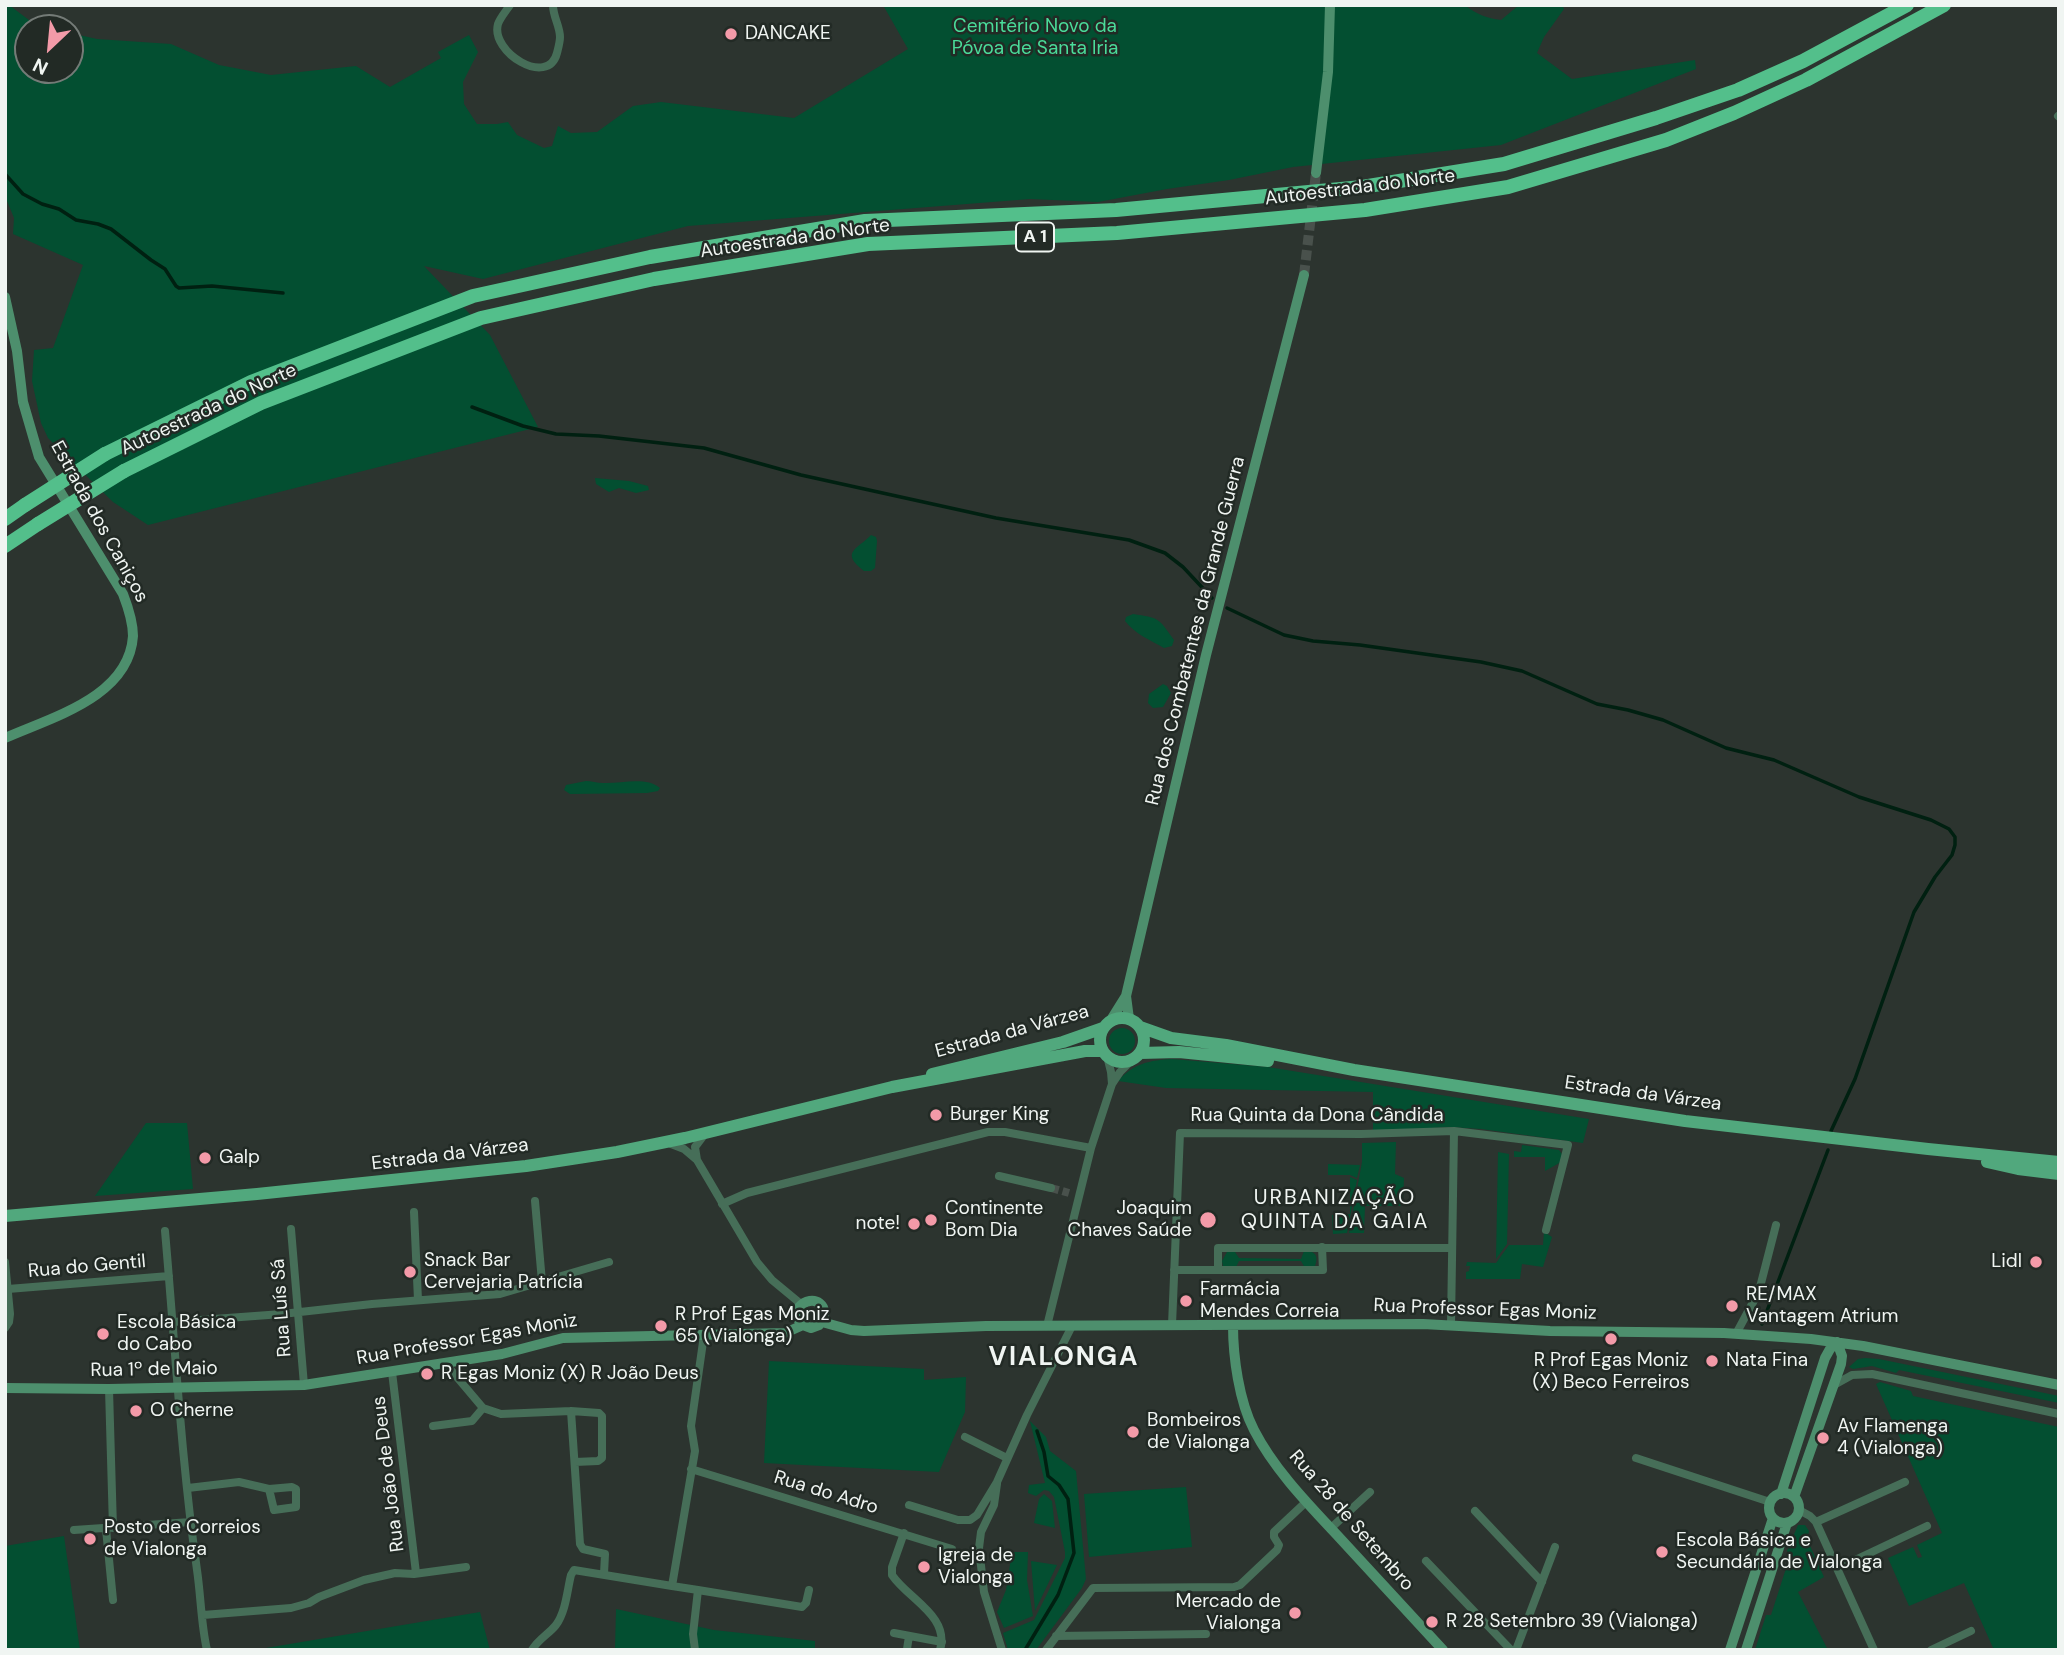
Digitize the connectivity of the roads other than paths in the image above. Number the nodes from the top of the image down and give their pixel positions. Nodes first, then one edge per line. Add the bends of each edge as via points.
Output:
1 (510, 5) edge
2 (554, 5) edge
3 (1330, 5) edge
4 (1907, 5) edge
5 (1944, 5) edge
6 (1316, 173) tunnel mouth
7 (1304, 275) tunnel mouth
8 (5, 297) edge
9 (5, 519) edge
10 (5, 546) edge
11 (5, 738) edge
12 (1126, 996) junction
13 (1129, 1019) junction
14 (1107, 1024) junction
15 (1140, 1027) junction
16 (1105, 1053) junction
17 (1137, 1055) junction
18 (1354, 1070) junction
19 (1112, 1084) junction
20 (892, 1087) junction
21 (1454, 1131) junction
22 (705, 1133) junction
23 (661, 1143) junction
24 (1091, 1148) junction
25 (1928, 1149) junction
26 (696, 1160) junction
27 (2059, 1162) edge
28 (2059, 1174) edge
29 (999, 1176) dead end
30 (1051, 1188) tunnel mouth
31 (1069, 1194) tunnel mouth
32 (1079, 1196) junction
33 (535, 1200) dead end
34 (722, 1204) junction
35 (414, 1212) dead end
36 (5, 1216) edge
37 (1776, 1225) dead end
38 (291, 1229) dead end
39 (1546, 1230) dead end
40 (165, 1231) dead end
41 (1322, 1247) junction
42 (1452, 1248) junction
43 (5, 1262) edge
44 (609, 1262) dead end
45 (1174, 1270) junction
46 (1218, 1270) junction
47 (169, 1276) junction
48 (542, 1282) junction
49 (8, 1289) junction
50 (418, 1300) junction
51 (801, 1304) junction
52 (297, 1312) junction
53 (173, 1322) junction
54 (822, 1322) junction
55 (1451, 1324) junction
56 (803, 1325) junction
57 (1172, 1325) junction
58 (1233, 1325) junction
59 (1047, 1326) junction
60 (1072, 1326) junction
61 (5, 1328) edge
62 (1736, 1334) junction
63 (704, 1335) junction
64 (1811, 1339) junction
65 (1837, 1342) junction
66 (1863, 1346) junction
67 (1825, 1358) junction
68 (446, 1363) junction
69 (1841, 1364) junction
70 (392, 1372) junction
71 (304, 1385) junction
72 (1834, 1385) junction
73 (2059, 1385) edge
74 (5, 1388) edge
75 (177, 1388) junction
76 (108, 1390) junction
77 (483, 1408) junction
78 (571, 1411) junction
79 (2059, 1414) edge
80 (433, 1426) dead end
81 (965, 1437) dead end
82 (1007, 1458) junction
83 (1636, 1458) dead end
84 (575, 1462) junction
85 (691, 1469) junction
86 (997, 1482) junction
87 (1905, 1482) dead end
88 (188, 1488) junction
89 (269, 1489) dead end
90 (1370, 1492) dead end
91 (1781, 1494) junction
92 (1794, 1497) junction
93 (1306, 1502) junction
94 (1770, 1502) junction
95 (909, 1505) dead end
96 (1799, 1510) junction
97 (1475, 1511) dead end
98 (1773, 1518) junction
99 (191, 1522) junction
100 (1816, 1522) junction
101 (1787, 1523) junction
102 (1927, 1526) dead end
103 (1331, 1528) junction
104 (109, 1529) junction
105 (74, 1530) dead end
106 (904, 1533) junction
107 (1555, 1547) dead end
108 (952, 1549) dead end
109 (1426, 1560) dead end
110 (466, 1567) dead end
111 (1838, 1568) junction
112 (416, 1573) junction
113 (604, 1574) junction
114 (1542, 1582) junction
115 (671, 1586) junction
116 (698, 1590) junction
117 (809, 1590) dead end
118 (113, 1600) dead end
119 (202, 1615) junction
120 (1971, 1631) dead end
121 (894, 1633) dead end
122 (1206, 1634) dead end
123 (909, 1636) junction
124 (1056, 1636) junction
125 (941, 1646) edge
126 (999, 1648) edge
127 (907, 1649) edge
128 (207, 1650) edge
129 (532, 1650) edge
130 (695, 1650) edge
131 (1046, 1650) edge
132 (1443, 1650) edge
133 (1511, 1650) edge
134 (1516, 1650) edge
135 (1730, 1650) edge
136 (1746, 1650) edge
137 (1874, 1650) edge
138 (1931, 1650) edge

1 - 2 street via 498,24 499,42 533,68 546,66 556,57 560,37
3 - 6 street via 1328,72
4 - 9 highway, Autoestrada do Norte / A 1, bridge via 1738,90 1504,164 1362,187 1116,210 865,221 650,257 473,296 251,382 105,454
5 - 10 highway, Autoestrada do Norte / A 1, bridge via 1806,80 1734,113 1666,139 1508,187 1365,210 1117,233 868,244 654,279 481,317 261,403 124,471
7 - 12 street, Rua dos Combatentes da Grande Guerra via 1206,655
8 - 11 street, Estrada dos Caniços via 23,402 40,457 123,594 132,636 127,662 95,697
12 - 13 street, Rua dos Combatentes da Grande Guerra
12 - 14 street, Rua dos Combatentes da Grande Guerra
13 - 14 main road, Estrada da Várzea via 1117,1018
13 - 15 main road, Estrada da Várzea
14 - 16 main road, Estrada da Várzea via 1100,1038
14 - 20 main road, Estrada da Várzea via 1063,1041 948,1068
15 - 17 main road via 1144,1040
15 - 18 main road, Estrada da Várzea via 1171,1038
16 - 17 main road, Estrada da Várzea via 1120,1062
16 - 19 street
16 - 20 main road, Estrada da Várzea via 1085,1051
17 - 18 main road, Estrada da Várzea via 1179,1052
17 - 19 street
18 - 25 main road, Estrada da Várzea via 1685,1121
19 - 24 street
20 - 22 main road, Estrada da Várzea
21 - 39 street, Rua Quinta da Dona Cândida via 1569,1145
21 - 42 street
21 - 45 street, Rua Quinta da Dona Cândida via 1180,1133
22 - 23 main road, Estrada da Várzea
22 - 26 street via 695,1147
23 - 26 street via 679,1146
23 - 36 main road, Estrada da Várzea via 424,1178
24 - 32 street
24 - 34 street via 988,1132 747,1193
25 - 27 main road, Estrada da Várzea
25 - 28 main road, Estrada da Várzea
26 - 34 street
29 - 30 street
31 - 32 street
32 - 59 street
33 - 48 street
34 - 51 street via 757,1262
35 - 50 street
37 - 62 street via 1759,1291
38 - 52 street, Rua Luís Sá
40 - 47 street
41 - 42 street
41 - 46 street via 1218,1248
41 - 46 street via 1323,1270
42 - 55 street
43 - 49 street, Rua do Gentil
44 - 48 street
45 - 46 street
45 - 57 street
47 - 49 street, Rua do Gentil
47 - 53 street
48 - 50 street via 500,1294
49 - 61 street, Rua do Gentil via 10,1317
50 - 52 street
51 - 54 street via 809,1300 818,1303 824,1309
51 - 56 street via 797,1318
52 - 53 street
52 - 71 street, Rua Luís Sá
53 - 75 street
54 - 56 street, Rua Professor Egas Moniz via 811,1328
54 - 59 street, Rua Professor Egas Moniz via 864,1331
55 - 58 street, Rua Professor Egas Moniz
55 - 62 street, Rua Professor Egas Moniz via 1550,1331
56 - 63 street, Rua Professor Egas Moniz via 785,1333
57 - 58 street, Rua Professor Egas Moniz
57 - 60 street, Rua Professor Egas Moniz
58 - 93 street, Rua 28 de Setembro via 1233,1351 1253,1429
59 - 60 street, Rua Professor Egas Moniz
60 - 82 street
62 - 64 street, Rua Professor Egas Moniz
63 - 68 street, Rua Professor Egas Moniz via 563,1338
63 - 85 street via 691,1426 695,1451
64 - 65 street, Rua Professor Egas Moniz
64 - 67 street
65 - 66 street, Rua Professor Egas Moniz
65 - 67 street
65 - 69 street
66 - 69 street
66 - 73 street, Rua Professor Egas Moniz
67 - 91 street
68 - 70 street, Rua Professor Egas Moniz
68 - 77 street
69 - 72 street
70 - 71 street, Rua Professor Egas Moniz
70 - 112 street, Rua João de Deus
71 - 75 street, Rua 1º de Maio
72 - 79 street via 1853,1375 1872,1374
72 - 92 street
74 - 76 street, Rua 1º de Maio
75 - 76 street, Rua 1º de Maio
75 - 88 street
76 - 104 street
77 - 78 street via 501,1414
77 - 80 street via 472,1420
78 - 84 street
78 - 84 street via 601,1416 602,1458
81 - 82 street
82 - 86 street
83 - 94 street
84 - 113 street via 581,1546 605,1554
85 - 106 street, Rua do Adro
85 - 115 street
86 - 95 street via 970,1520
86 - 126 street via 996,1500 979,1548 984,1592
87 - 100 street
88 - 89 street via 239,1482
88 - 99 street
90 - 103 street
91 - 92 street
91 - 94 street
92 - 96 street
93 - 103 street, Rua 28 de Setembro
93 - 124 street via 1274,1531 1278,1549 1240,1585 1093,1588
94 - 98 street
96 - 100 street
96 - 101 street
97 - 114 street
98 - 101 street
98 - 135 street
99 - 104 street
99 - 119 street
100 - 111 street
101 - 136 street
102 - 111 street
103 - 132 street, Rua 28 de Setembro
104 - 105 street
104 - 118 street
106 - 108 street, Rua do Adro
106 - 125 street via 892,1575 937,1622
107 - 114 street
109 - 133 street
110 - 112 street
111 - 137 street
112 - 119 street via 364,1580 291,1608
113 - 115 street
113 - 129 street via 576,1570 571,1575 561,1616
114 - 134 street
115 - 116 street
116 - 117 street via 802,1606
116 - 130 street
119 - 128 street
120 - 138 street
121 - 123 street
122 - 124 street
123 - 125 street
123 - 127 street
124 - 131 street

